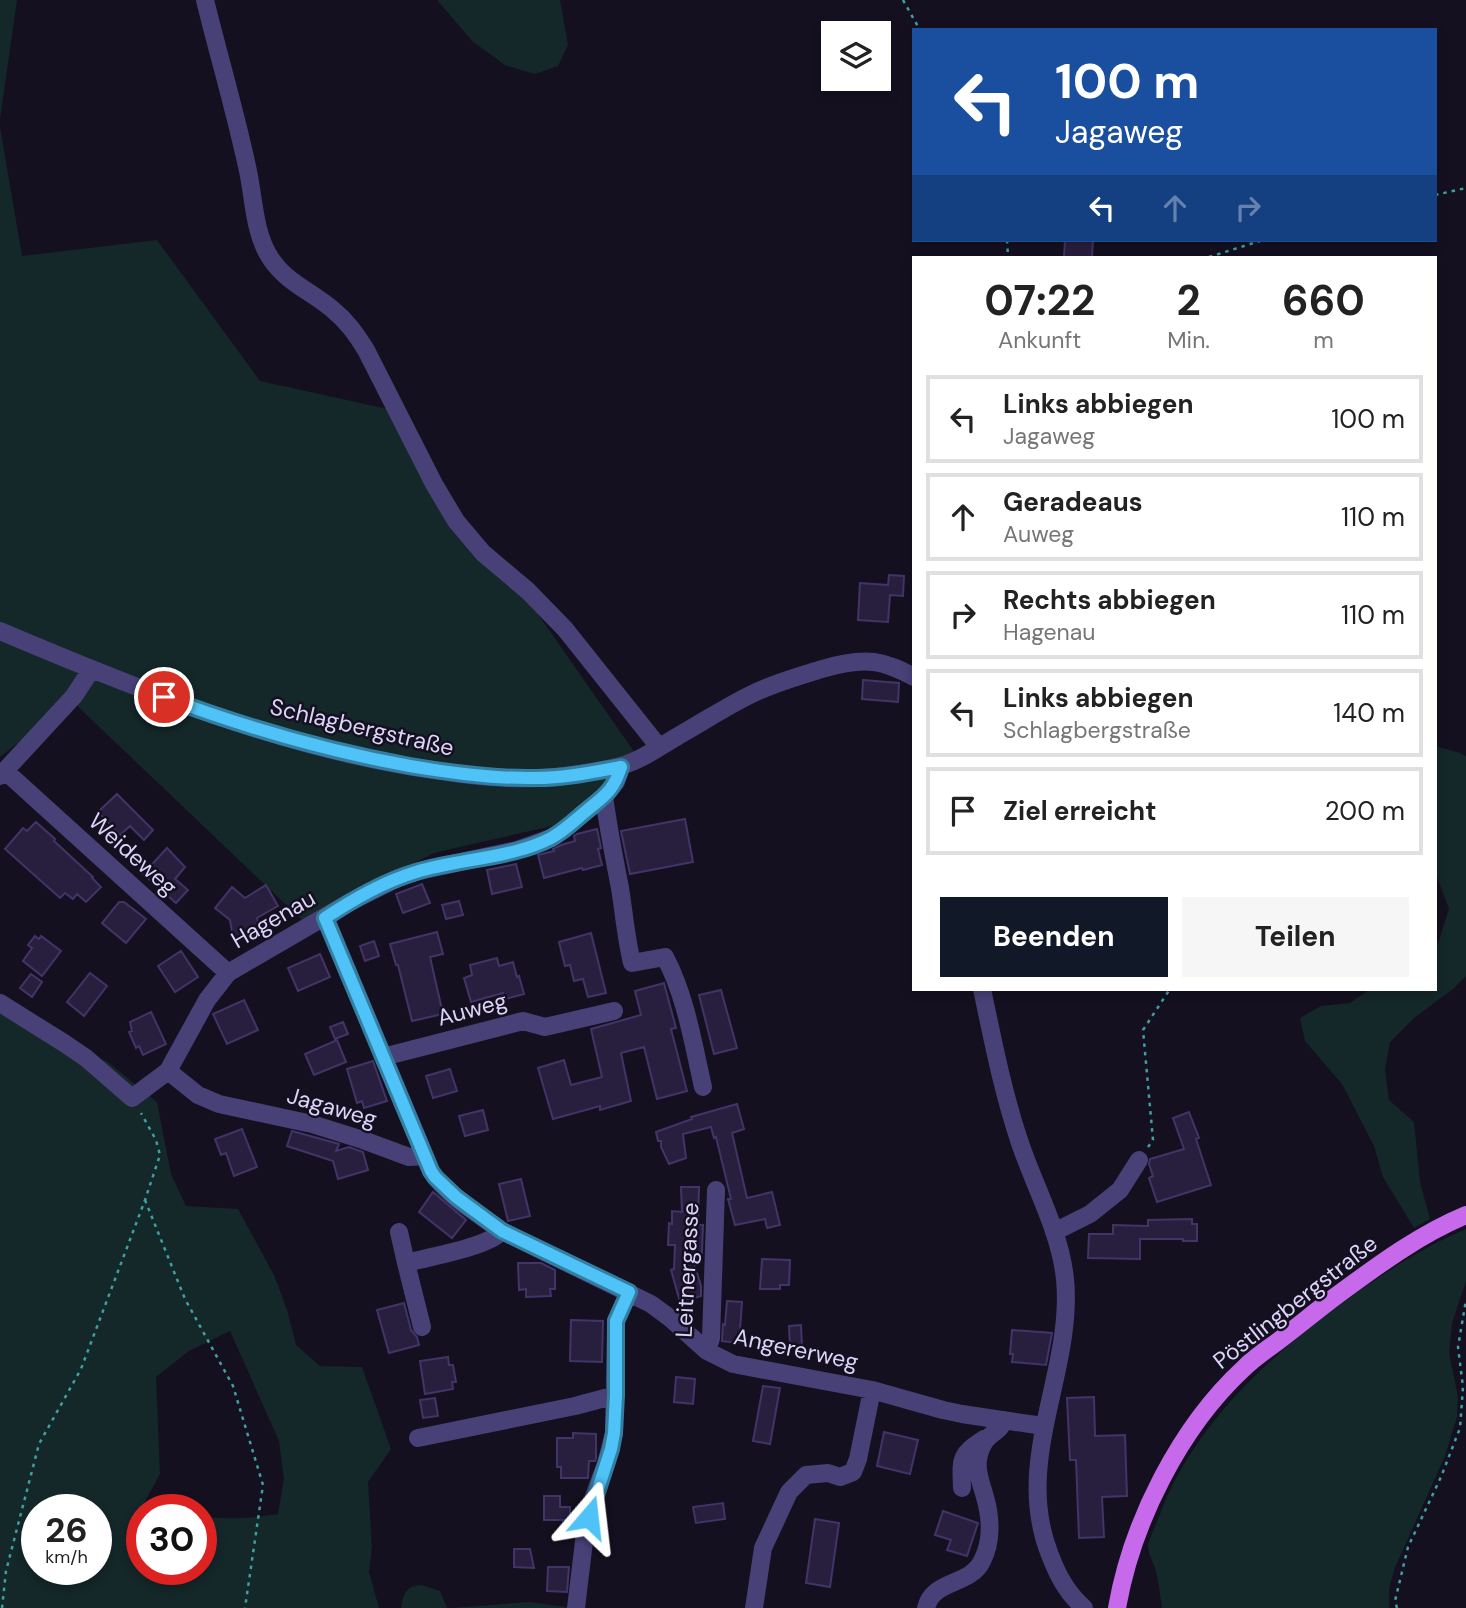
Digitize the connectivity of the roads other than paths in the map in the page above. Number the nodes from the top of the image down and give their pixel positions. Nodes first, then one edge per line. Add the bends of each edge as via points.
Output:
1 (205, 0) edge
2 (0, 631) edge
3 (91, 670) junction
4 (912, 676) edge
5 (659, 747) junction
6 (621, 767) junction
7 (2, 773) edge
8 (604, 796) junction
9 (325, 918) junction
10 (228, 973) junction
11 (982, 991) edge
12 (0, 1003) edge
13 (614, 1011) dead end
14 (383, 1058) junction
15 (168, 1071) junction
16 (703, 1087) dead end
17 (425, 1156) junction
18 (1139, 1160) road end
19 (716, 1190) dead end
20 (1466, 1215) edge
21 (502, 1231) junction
22 (398, 1232) dead end
23 (1054, 1232) junction
24 (406, 1263) junction
25 (629, 1292) junction
26 (422, 1327) dead end
27 (707, 1352) junction
28 (872, 1390) junction
29 (616, 1395) junction
30 (1004, 1420) junction
31 (1043, 1426) junction
32 (987, 1437) junction
33 (418, 1438) dead end
34 (962, 1488) dead end
35 (576, 1608) edge
36 (754, 1608) edge
37 (926, 1608) edge
38 (1084, 1608) edge
39 (1117, 1608) edge

1 - 5 street via 258,227 270,258 355,331 456,521 483,553 565,628
2 - 3 street, Schlagbergstraße
3 - 6 street, Schlagbergstraße via 213,716 366,758 499,778 577,775
3 - 7 street, Weideweg via 74,696
4 - 5 street, Schlagbergstraße via 873,662 835,665 752,694
5 - 6 street, Schlagbergstraße
6 - 8 street, Hagenau
7 - 10 street, Weideweg
8 - 9 street, Hagenau via 544,841 398,878
8 - 16 street via 632,963 666,957 682,998
9 - 10 street, Hagenau
9 - 14 street
10 - 15 street, Hagenau via 207,1000
11 - 23 street via 1012,1119
12 - 15 street, Hagenau via 86,1058 132,1098
13 - 14 street, Auweg via 545,1027 523,1021
14 - 17 street
15 - 17 street, Jagaweg via 198,1095 219,1104 312,1124 409,1157
17 - 21 street via 443,1186
18 - 23 street via 1119,1190 1090,1214
19 - 27 street, Leitnergasse
20 - 39 main road, Pöstlingbergstraße via 1367,1273 1244,1367 1209,1404 1166,1471 1144,1519
21 - 24 street via 485,1243
21 - 25 street
22 - 24 street
23 - 31 street via 1065,1276 1065,1320
24 - 26 street
25 - 27 street, Angererweg via 660,1310
25 - 29 street via 616,1321
27 - 28 street, Angererweg via 747,1368
28 - 30 street, Angererweg via 943,1410
28 - 36 street, Angererweg via 853,1472 839,1477 806,1475 789,1492 763,1548
29 - 33 street
29 - 35 street via 614,1433 585,1533
30 - 31 street, Angererweg
30 - 32 street
31 - 38 street via 1039,1523 1065,1588
32 - 34 street via 962,1459
32 - 37 street via 977,1465 990,1524 986,1553 970,1575 934,1592

